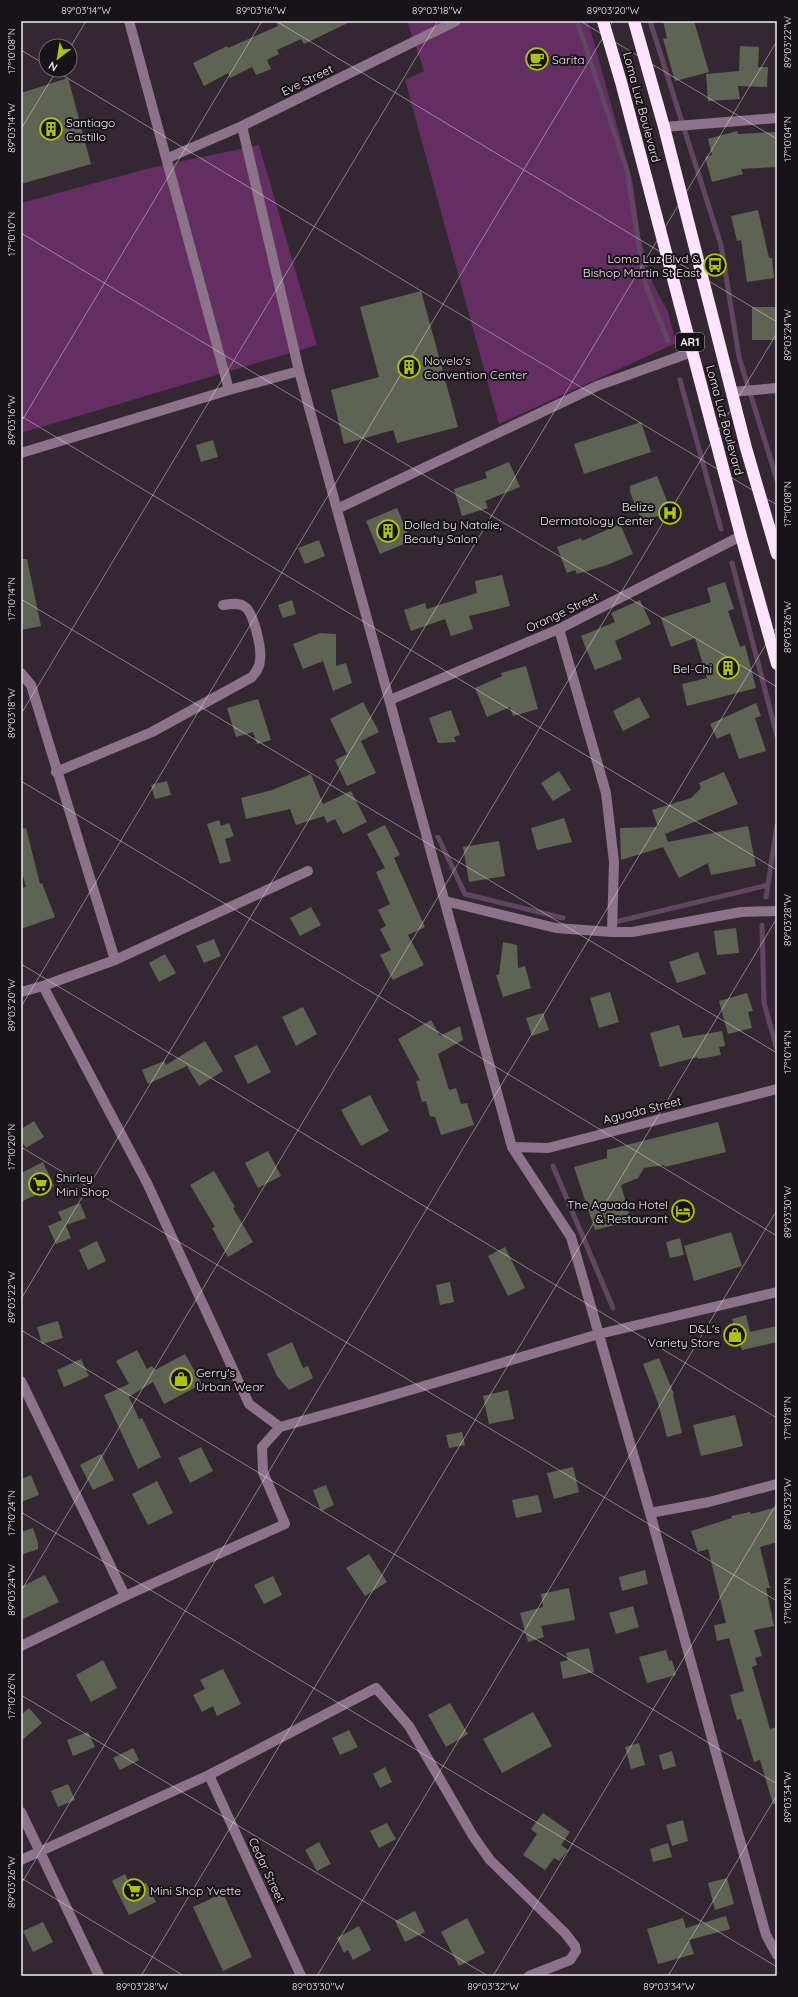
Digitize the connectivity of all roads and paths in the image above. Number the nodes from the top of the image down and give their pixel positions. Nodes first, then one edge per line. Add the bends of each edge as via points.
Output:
1 (129, 21) edge
2 (456, 21) edge
3 (603, 21) edge
4 (634, 21) edge
5 (777, 118) edge
6 (242, 126) junction
7 (664, 127) junction
8 (168, 158) junction
9 (692, 352) junction
10 (299, 371) junction
11 (777, 388) edge
12 (229, 390) junction
13 (732, 392) junction
14 (21, 453) edge
15 (337, 509) junction
16 (741, 536) junction
17 (777, 554) edge
18 (223, 605) dead end
19 (559, 629) junction
20 (777, 664) edge
21 (21, 673) edge
22 (390, 700) junction
23 (56, 772) junction
24 (308, 871) dead end
25 (445, 901) junction
26 (777, 911) edge
27 (612, 932) junction
28 (115, 960) junction
29 (43, 986) junction
30 (21, 992) edge
31 (777, 1089) edge
32 (512, 1147) junction
33 (777, 1292) edge
34 (599, 1334) junction
35 (21, 1381) edge
36 (280, 1426) junction
37 (777, 1484) edge
38 (650, 1513) junction
39 (125, 1596) junction
40 (21, 1646) edge
41 (209, 1775) junction
42 (21, 1812) edge
43 (40, 1851) junction
44 (21, 1860) edge
45 (777, 1955) edge
46 (99, 1976) edge
47 (301, 1976) edge
48 (528, 1976) edge

1 - 8 street
2 - 6 street, Eve Street
3 - 9 highway, Loma Luz Boulevard / AR1
4 - 7 highway, Loma Luz Boulevard / AR1
5 - 7 street
6 - 8 street, Eve Street
6 - 10 street
7 - 13 highway, Loma Luz Boulevard / AR1
8 - 12 street
9 - 15 street via 597,386
9 - 16 highway, Loma Luz Boulevard / AR1
10 - 12 street
10 - 15 street
11 - 13 street
12 - 14 street
13 - 17 highway, Loma Luz Boulevard / AR1
15 - 22 street
16 - 19 street, Orange Street
16 - 20 highway, Loma Luz Boulevard / AR1
18 - 23 street via 238,604 250,612 261,651 260,662 252,677 152,732
19 - 22 street, Orange Street
19 - 27 street via 606,793 614,862
21 - 23 street via 31,684
22 - 25 street
23 - 28 street
24 - 28 street
25 - 27 street via 556,928
25 - 32 street
26 - 27 street via 741,912 632,932
28 - 29 street
29 - 30 street
29 - 36 street via 147,1183 249,1404
31 - 32 street, Aguada Street via 548,1148
32 - 34 street via 571,1237
33 - 34 street
34 - 36 street
34 - 38 street
35 - 39 street
36 - 39 street via 262,1447 262,1472 285,1524
37 - 38 street via 709,1502
38 - 45 street via 766,1935
39 - 40 street
41 - 43 street
41 - 47 street, Cedar Street
41 - 48 street via 376,1688 409,1726 473,1836 490,1860 565,1933 575,1946 574,1957 570,1960
42 - 43 street
43 - 44 street
43 - 46 street

